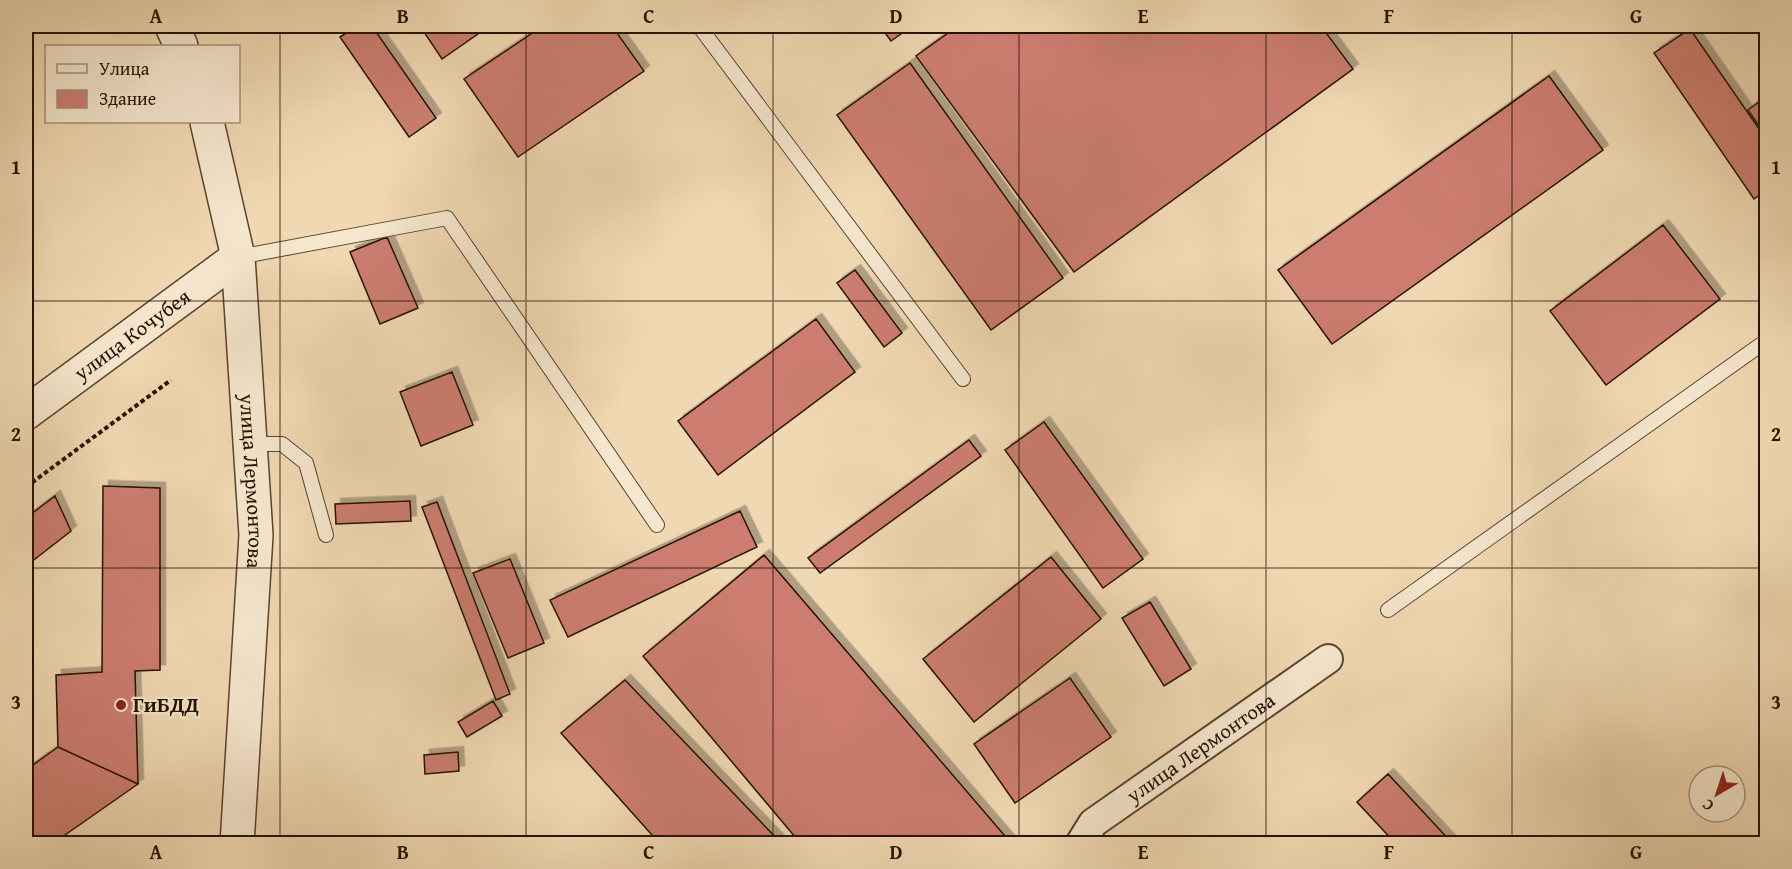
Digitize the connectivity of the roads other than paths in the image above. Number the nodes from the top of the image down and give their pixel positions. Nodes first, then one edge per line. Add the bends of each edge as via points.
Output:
1 (172, 26) edge
2 (699, 26) edge
3 (181, 45) edge
4 (207, 123) edge
5 (238, 256) junction
6 (1767, 341) edge
7 (963, 379) dead end
8 (26, 413) edge
9 (250, 444) junction
10 (657, 525) dead end
11 (326, 535) dead end
12 (1388, 610) dead end
13 (1328, 659) dead end
14 (237, 843) edge
15 (1080, 843) edge

1 - 3 street
2 - 7 lane
4 - 5 street, улица Лермонтова
5 - 8 street, улица Кочубея
5 - 9 street, улица Лермонтова
5 - 10 lane via 447,219
6 - 12 lane
9 - 11 lane via 282,444 306,463
9 - 14 street, улица Лермонтова via 256,535
13 - 15 street, улица Лермонтова via 1093,823

